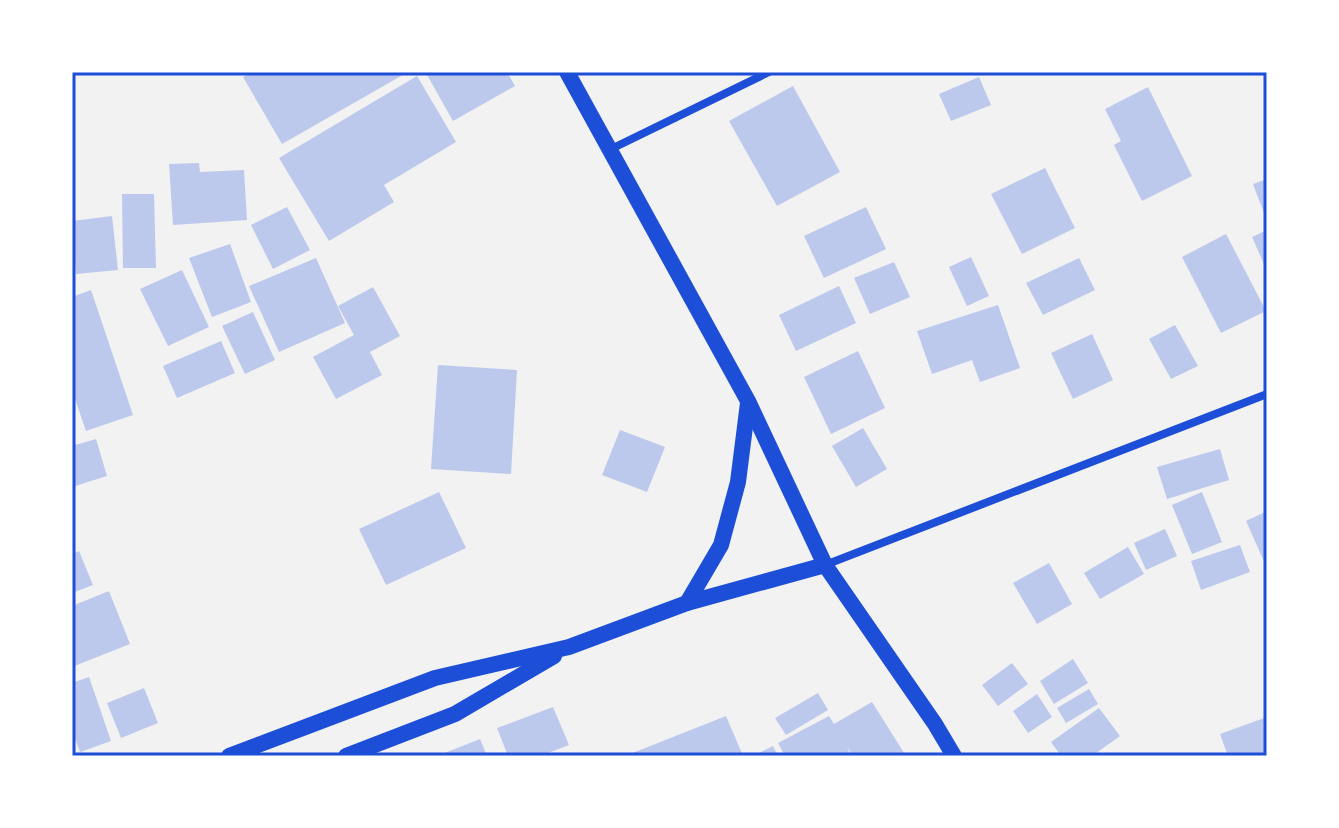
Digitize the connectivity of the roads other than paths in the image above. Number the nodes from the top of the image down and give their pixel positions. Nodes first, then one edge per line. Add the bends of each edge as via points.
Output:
1 (567, 72) edge
2 (769, 72) edge
3 (609, 150) junction
4 (1267, 394) edge
5 (748, 401) junction
6 (825, 565) junction
7 (687, 603) junction
8 (569, 647) junction
9 (229, 756) edge
10 (346, 756) edge
11 (954, 756) edge

1 - 3 main road
2 - 3 street
3 - 5 main road
4 - 6 street
5 - 6 main road
5 - 7 main road via 738,482 721,545
6 - 7 main road
6 - 11 main road
7 - 8 main road
8 - 9 main road via 435,678
8 - 10 main road via 455,714

